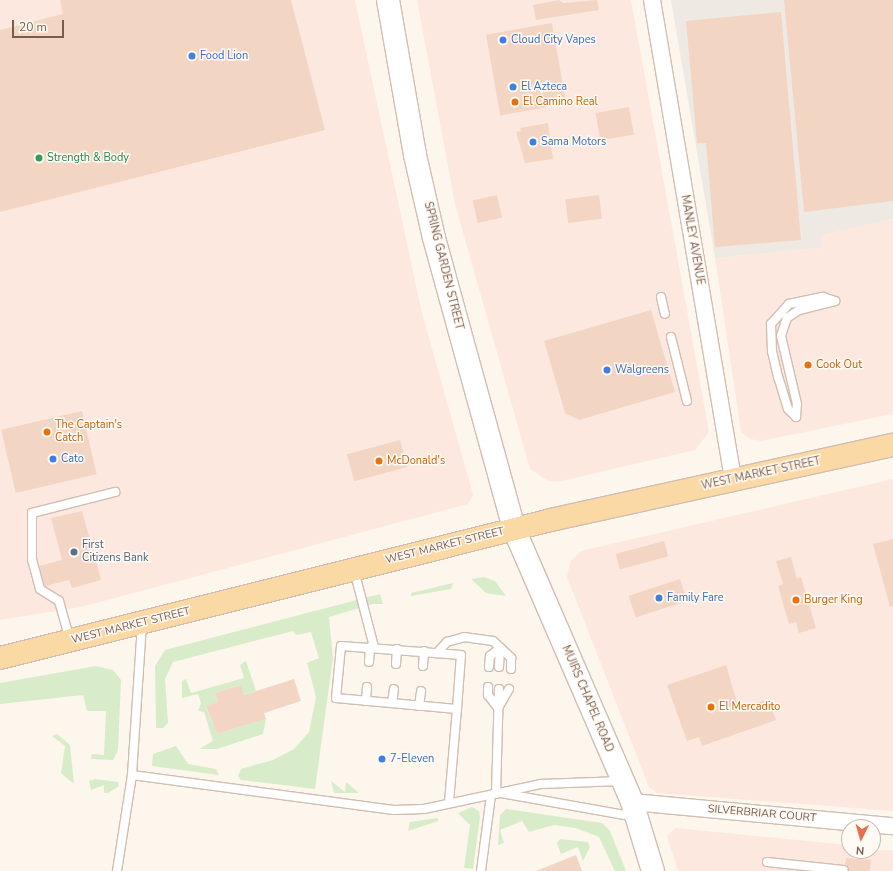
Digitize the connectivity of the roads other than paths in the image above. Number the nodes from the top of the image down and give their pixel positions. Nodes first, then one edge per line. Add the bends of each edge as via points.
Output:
1 (388, 0) edge
2 (652, 0) edge
3 (661, 297) dead end
4 (665, 314) dead end
5 (671, 337) dead end
6 (687, 401) dead end
7 (796, 417) joint
8 (893, 445) edge
9 (733, 479) junction
10 (114, 492) dead end
11 (514, 529) junction
12 (354, 569) junction
13 (142, 623) junction
14 (71, 641) junction
15 (372, 647) junction
16 (500, 648) junction
17 (397, 649) junction
18 (424, 651) junction
19 (437, 653) junction
20 (0, 658) edge
21 (369, 662) dead end
22 (396, 664) dead end
23 (423, 666) dead end
24 (489, 667) dead end
25 (499, 667) dead end
26 (511, 669) dead end
27 (367, 687) dead end
28 (488, 687) dead end
29 (394, 689) dead end
30 (499, 689) dead end
31 (509, 689) dead end
32 (421, 691) dead end
33 (366, 701) junction
34 (392, 703) junction
35 (419, 706) junction
36 (498, 708) junction
37 (457, 709) junction
38 (132, 775) junction
39 (622, 781) junction
40 (496, 794) junction
41 (449, 802) junction
42 (634, 810) junction
43 (893, 826) edge
44 (767, 862) dead end
45 (844, 870) edge
46 (118, 871) edge
47 (481, 871) edge
48 (654, 871) edge

1 - 11 main road, SPRING GARDEN STREET via 414,148 434,238
2 - 9 street, MANLEY AVENUE
3 - 4 lane
5 - 6 lane
7 - 7 lane via 797,404 782,336 787,318 799,310 835,301 823,297 789,304 771,324 772,352 778,377 788,409
8 - 9 main road, WEST MARKET STREET
9 - 11 main road, WEST MARKET STREET
10 - 14 lane via 32,513 32,560 40,589 59,601
11 - 12 main road, WEST MARKET STREET
11 - 39 main road, MUIRS CHAPEL ROAD
12 - 13 main road, WEST MARKET STREET
12 - 15 lane
13 - 14 main road, WEST MARKET STREET
13 - 38 lane
14 - 20 main road, WEST MARKET STREET
15 - 17 lane
15 - 21 lane
15 - 33 lane via 341,646 336,698
16 - 19 lane via 493,641 464,637 447,642
16 - 24 lane via 490,656
16 - 25 lane
16 - 26 lane via 511,658
17 - 18 lane
17 - 22 lane
18 - 19 lane
18 - 23 lane
19 - 37 lane via 461,655
27 - 33 lane
28 - 36 lane via 488,696
29 - 34 lane
30 - 36 lane
31 - 36 lane
32 - 35 lane
33 - 34 lane
34 - 35 lane
35 - 37 lane
36 - 40 lane
37 - 41 lane
38 - 41 lane via 394,810 424,809
38 - 46 lane
39 - 40 lane via 541,784
39 - 42 main road, MUIRS CHAPEL ROAD
40 - 41 lane
40 - 42 lane
40 - 47 lane
42 - 43 street, SILVERBRIAR COURT
42 - 48 main road, MUIRS CHAPEL ROAD
44 - 45 lane

